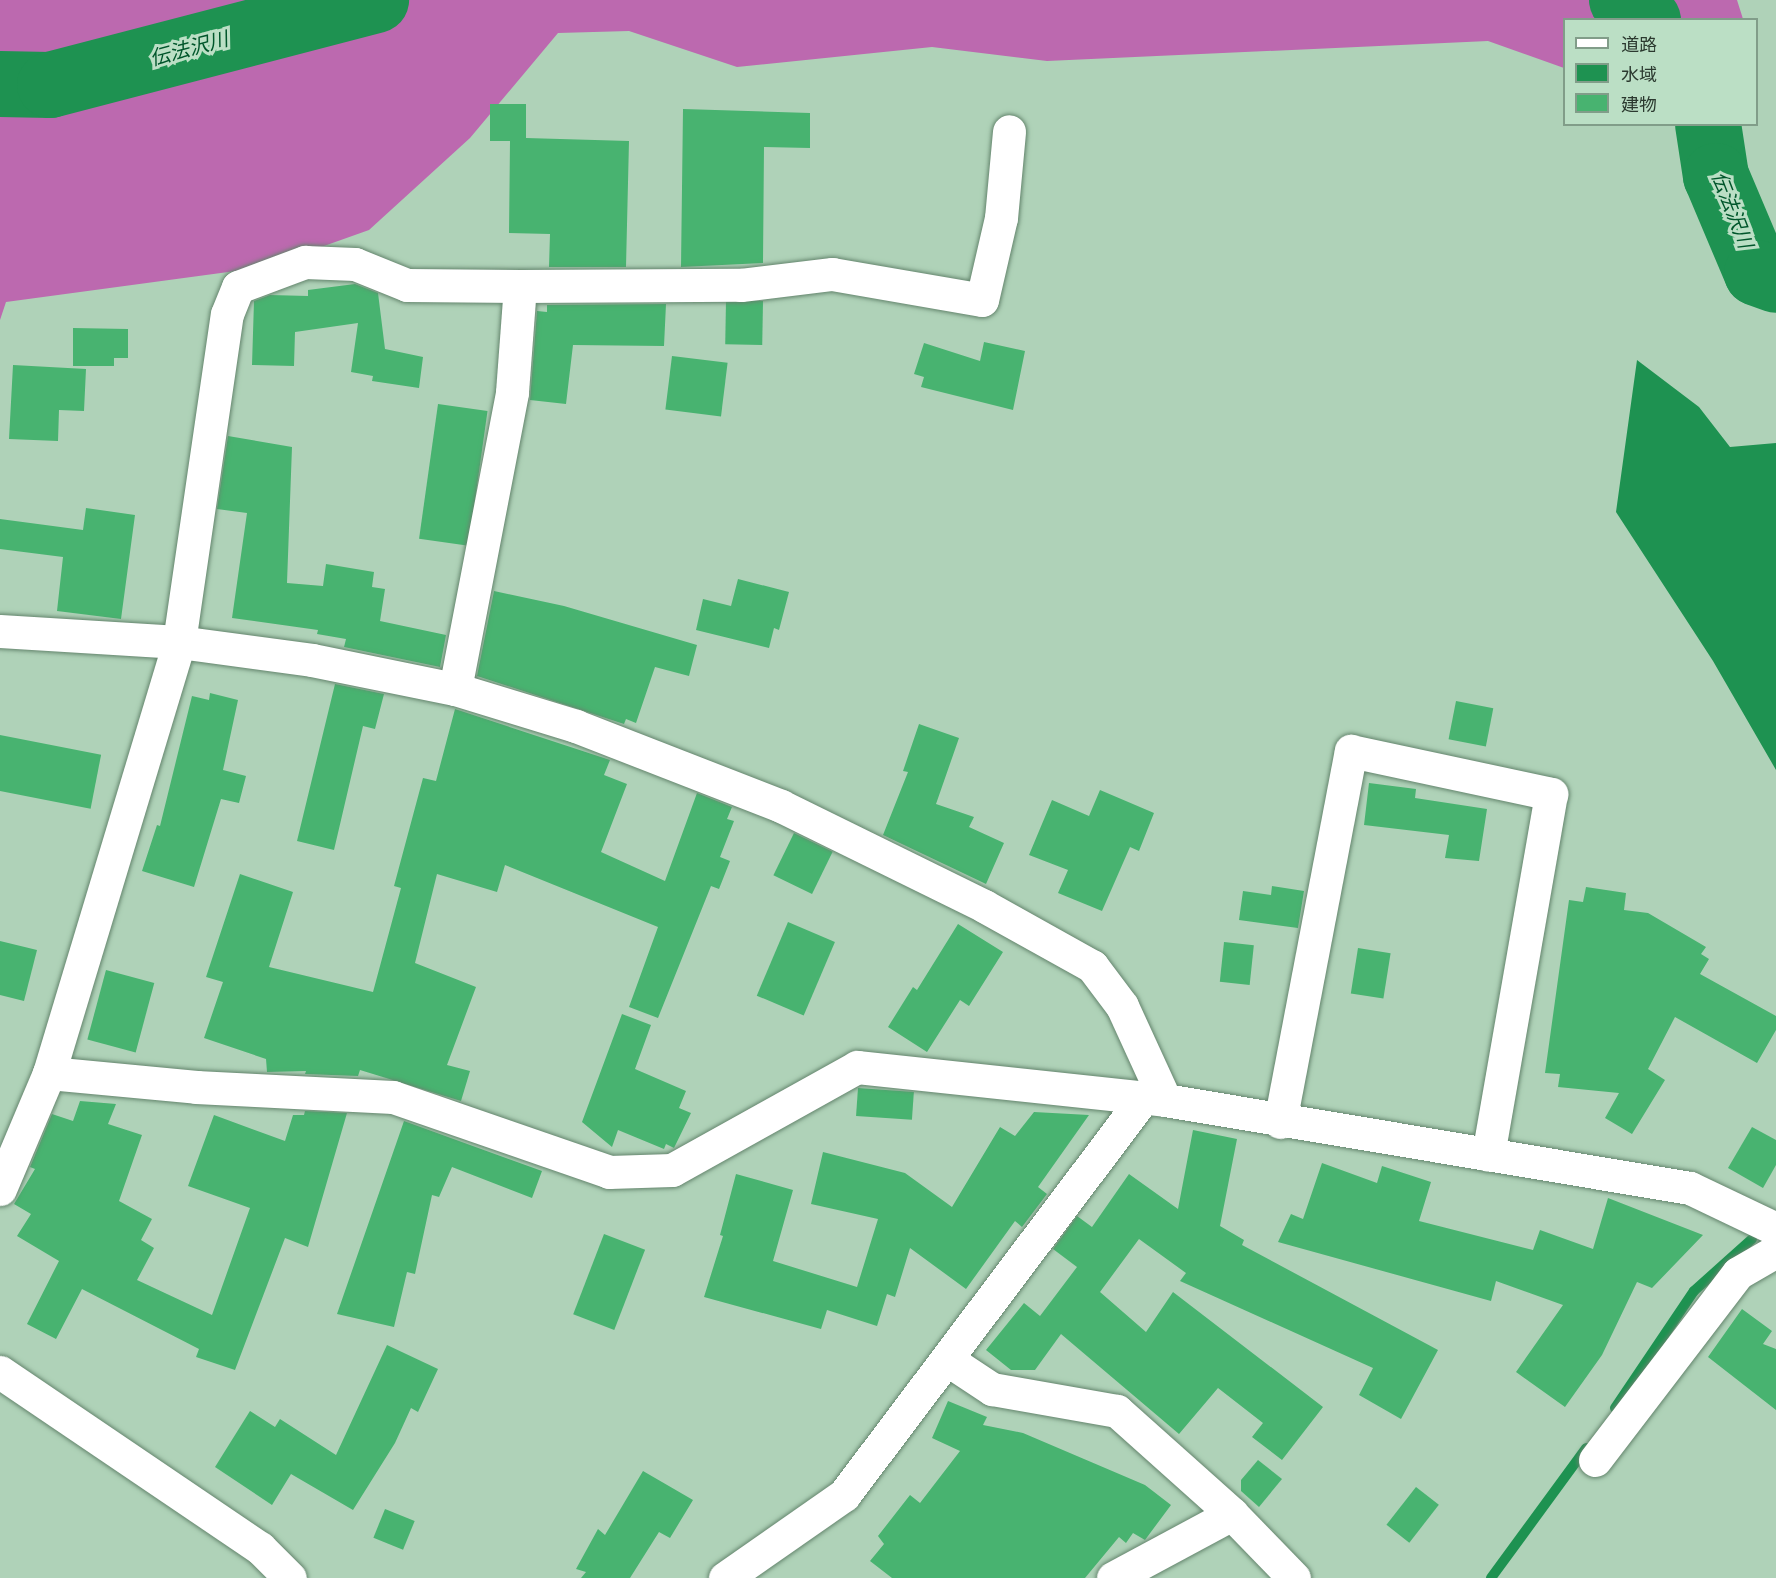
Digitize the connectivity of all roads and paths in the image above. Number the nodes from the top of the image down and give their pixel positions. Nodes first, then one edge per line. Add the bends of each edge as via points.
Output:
1 (1009, 131) dead end
2 (520, 286) junction
3 (0, 632) edge
4 (179, 642) junction
5 (455, 689) junction
6 (49, 1073) junction
7 (1153, 1100) junction
8 (1280, 1122) junction
9 (1488, 1155) junction
10 (0, 1189) edge
11 (1776, 1229) edge
12 (1776, 1251) edge
13 (948, 1360) junction
14 (0, 1372) edge
15 (1595, 1460) dead end
16 (1232, 1514) junction
17 (290, 1578) edge
18 (725, 1578) edge
19 (1113, 1578) edge
20 (1294, 1578) edge

1 - 2 street via 1001,218 982,300 832,274 741,285
2 - 4 street via 407,285 356,264 305,262 238,287 227,314
2 - 5 street via 512,392
3 - 4 street
4 - 5 street via 312,660
4 - 6 street
5 - 7 street via 576,726 781,806 984,906 1092,966 1122,1006
6 - 7 street via 196,1087 393,1097 609,1172 672,1170 856,1067
6 - 10 street
7 - 8 street
7 - 13 street
8 - 9 street
8 - 9 street via 1351,751 1551,794
9 - 11 street via 1690,1188
12 - 15 street via 1738,1273
13 - 16 street via 992,1389 1117,1411
13 - 18 street via 844,1495
14 - 17 street via 260,1548
16 - 19 street
16 - 20 street

